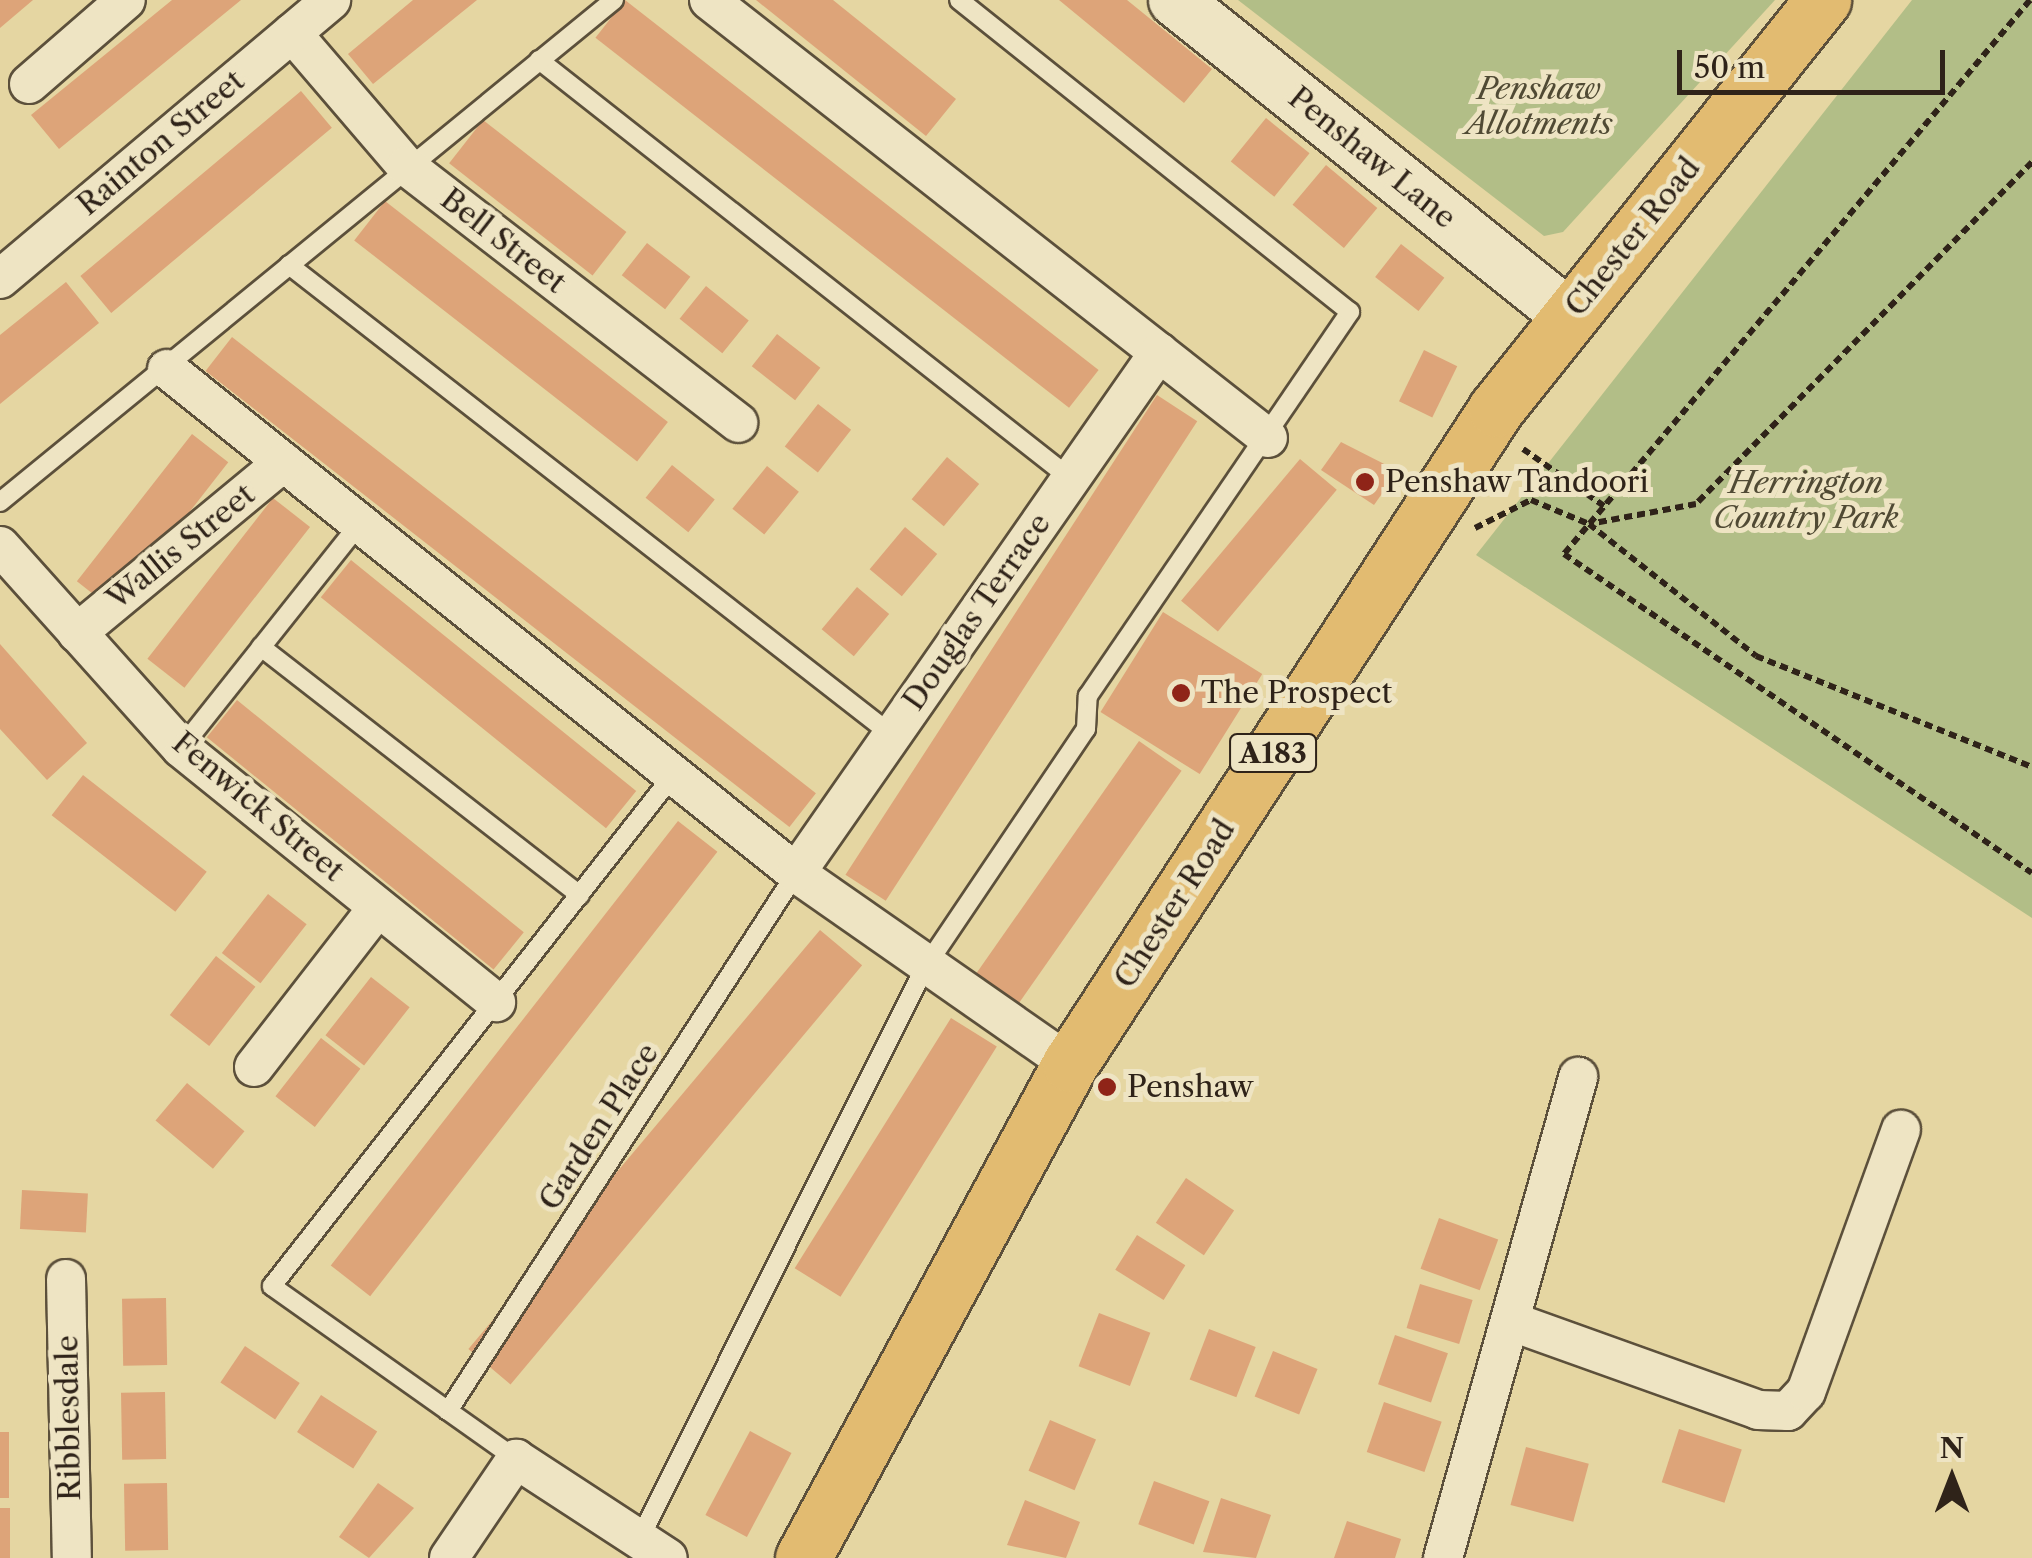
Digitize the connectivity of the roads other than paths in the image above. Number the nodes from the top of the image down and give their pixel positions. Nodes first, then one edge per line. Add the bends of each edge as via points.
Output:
1 (126, 0) edge
2 (614, 0) edge
3 (710, 0) edge
4 (958, 0) edge
5 (1175, 0) edge
6 (1823, 0) edge
7 (323, 3) edge
8 (292, 34) junction
9 (539, 60) junction
10 (30, 84) dead end
11 (406, 166) junction
12 (290, 265) junction
13 (0, 278) edge
14 (1570, 316) junction
15 (1159, 352) junction
16 (167, 368) junction
17 (738, 423) dead end
18 (1268, 438) junction
19 (284, 462) junction
20 (1070, 478) junction
21 (0, 502) edge
22 (360, 523) junction
23 (0, 546) edge
24 (78, 632) junction
25 (261, 647) junction
26 (892, 734) junction
27 (181, 748) junction
28 (674, 774) junction
29 (796, 873) junction
30 (580, 895) junction
31 (378, 907) junction
32 (924, 970) junction
33 (496, 1002) junction
34 (1070, 1064) junction
35 (254, 1067) dead end
36 (1578, 1077) dead end
37 (1901, 1130) dead end
38 (66, 1278) dead end
39 (1510, 1321) junction
40 (448, 1412) junction
41 (516, 1460) junction
42 (654, 1549) edge
43 (72, 1558) edge
44 (449, 1558) edge
45 (803, 1558) edge
46 (1443, 1558) edge

1 - 10 street
2 - 9 lane
3 - 15 street
4 - 18 lane via 1350,312
5 - 14 street, Penshaw Lane
6 - 14 main road, Chester Road / A183
7 - 8 street, Rainton Street
8 - 11 street, Bell Street
8 - 13 street, Rainton Street
9 - 11 lane
9 - 20 lane
11 - 12 lane
11 - 17 street, Bell Street
12 - 16 lane
12 - 26 lane
14 - 34 main road, Chester Road / A183 via 1487,424
15 - 18 street
15 - 20 street, Douglas Terrace
16 - 19 street
16 - 21 lane
18 - 32 lane via 1088,696 1086,729
19 - 22 street
19 - 24 street, Wallis Street
20 - 26 street, Douglas Terrace
22 - 25 lane
22 - 28 street
23 - 24 street, Fenwick Street
24 - 27 street, Fenwick Street
25 - 27 lane
25 - 30 lane
26 - 29 street, Douglas Terrace
27 - 31 street, Fenwick Street
28 - 29 street
28 - 30 lane
29 - 32 street
29 - 40 lane, Garden Place
30 - 33 lane
31 - 33 street, Fenwick Street
31 - 35 street
32 - 34 street
32 - 42 lane
33 - 40 lane via 272,1286
34 - 45 main road, Chester Road / A183
36 - 39 street
37 - 39 street via 1806,1392 1788,1411 1758,1410
38 - 43 street, Ribblesdale
39 - 46 street
40 - 41 lane
41 - 42 street
41 - 44 street

